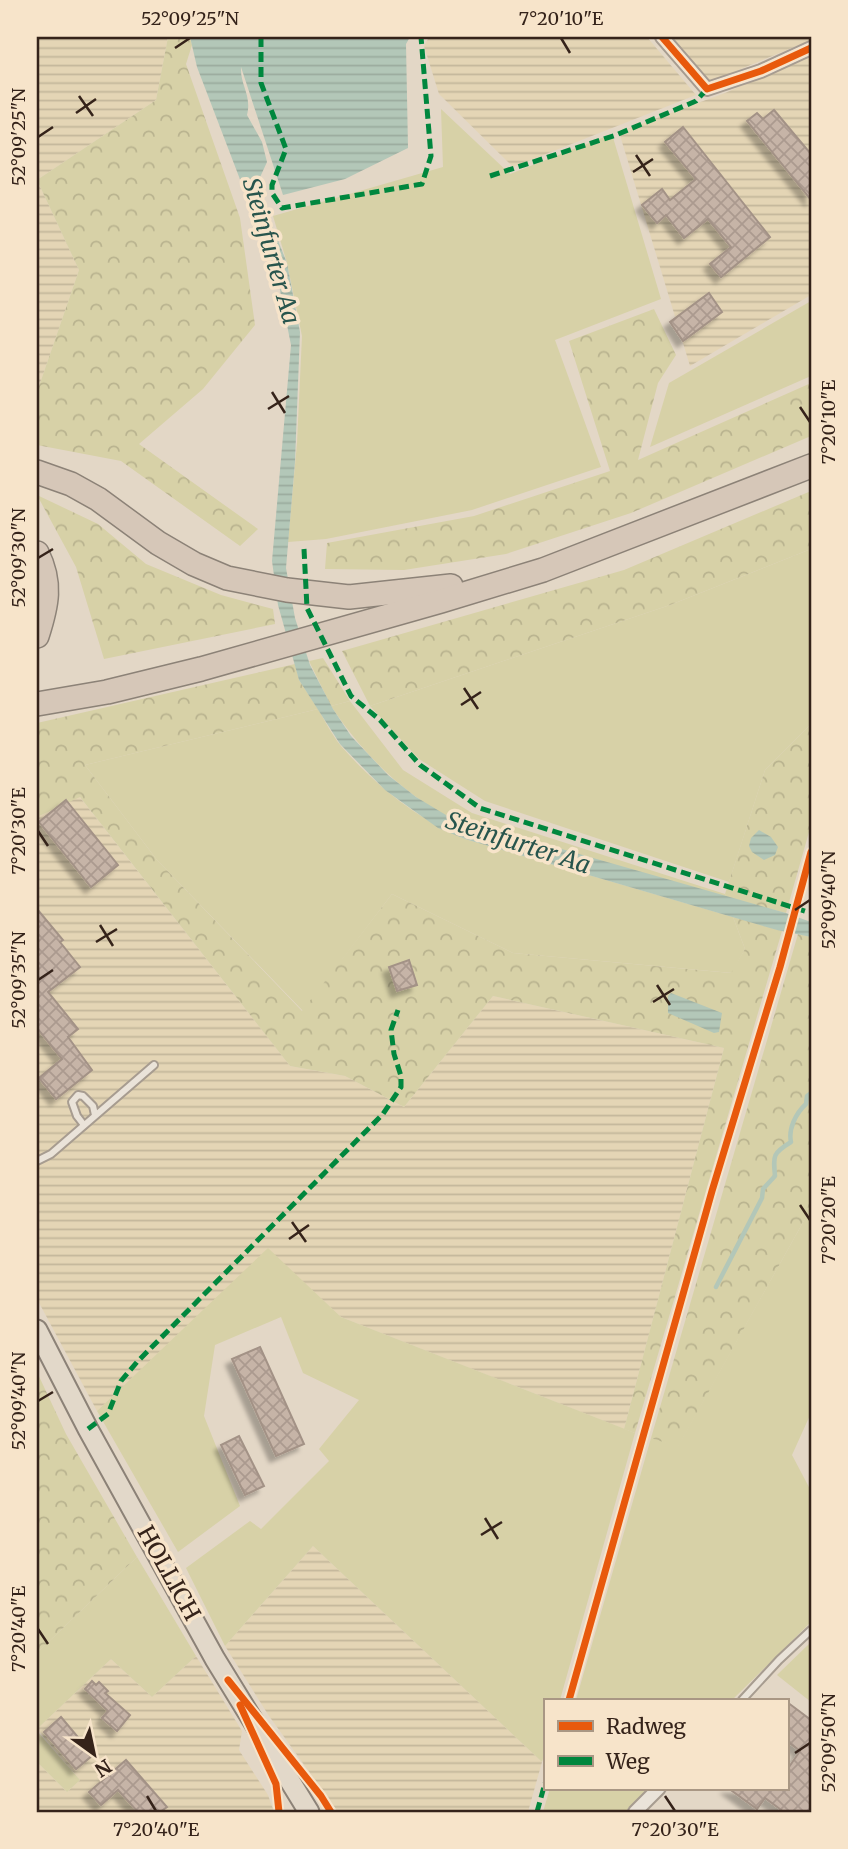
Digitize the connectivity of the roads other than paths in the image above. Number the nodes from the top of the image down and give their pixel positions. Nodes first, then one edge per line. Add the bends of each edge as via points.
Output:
1 (662, 37) edge
2 (811, 48) edge
3 (811, 466) edge
4 (37, 472) edge
5 (37, 553) edge
6 (543, 569) junction
7 (37, 636) edge
8 (251, 655) junction
9 (37, 689) edge
10 (37, 704) edge
11 (154, 1065) dead end
12 (95, 1115) junction
13 (84, 1125) junction
14 (37, 1161) edge
15 (37, 1330) edge
16 (811, 1630) edge
17 (743, 1699) edge
18 (657, 1790) edge
19 (309, 1812) edge
20 (635, 1812) edge

1 - 2 street via 707,89
3 - 6 highway
4 - 6 highway via 98,499 194,564 227,578 287,590 349,597 426,590
5 - 7 highway via 46,572 46,610
6 - 8 highway
8 - 9 highway
8 - 10 highway
11 - 12 lane
12 - 13 lane
12 - 13 lane via 88,1100 75,1098 74,1110
13 - 14 lane
15 - 19 main road, HOLLICH via 215,1658
16 - 17 lane
18 - 20 street

